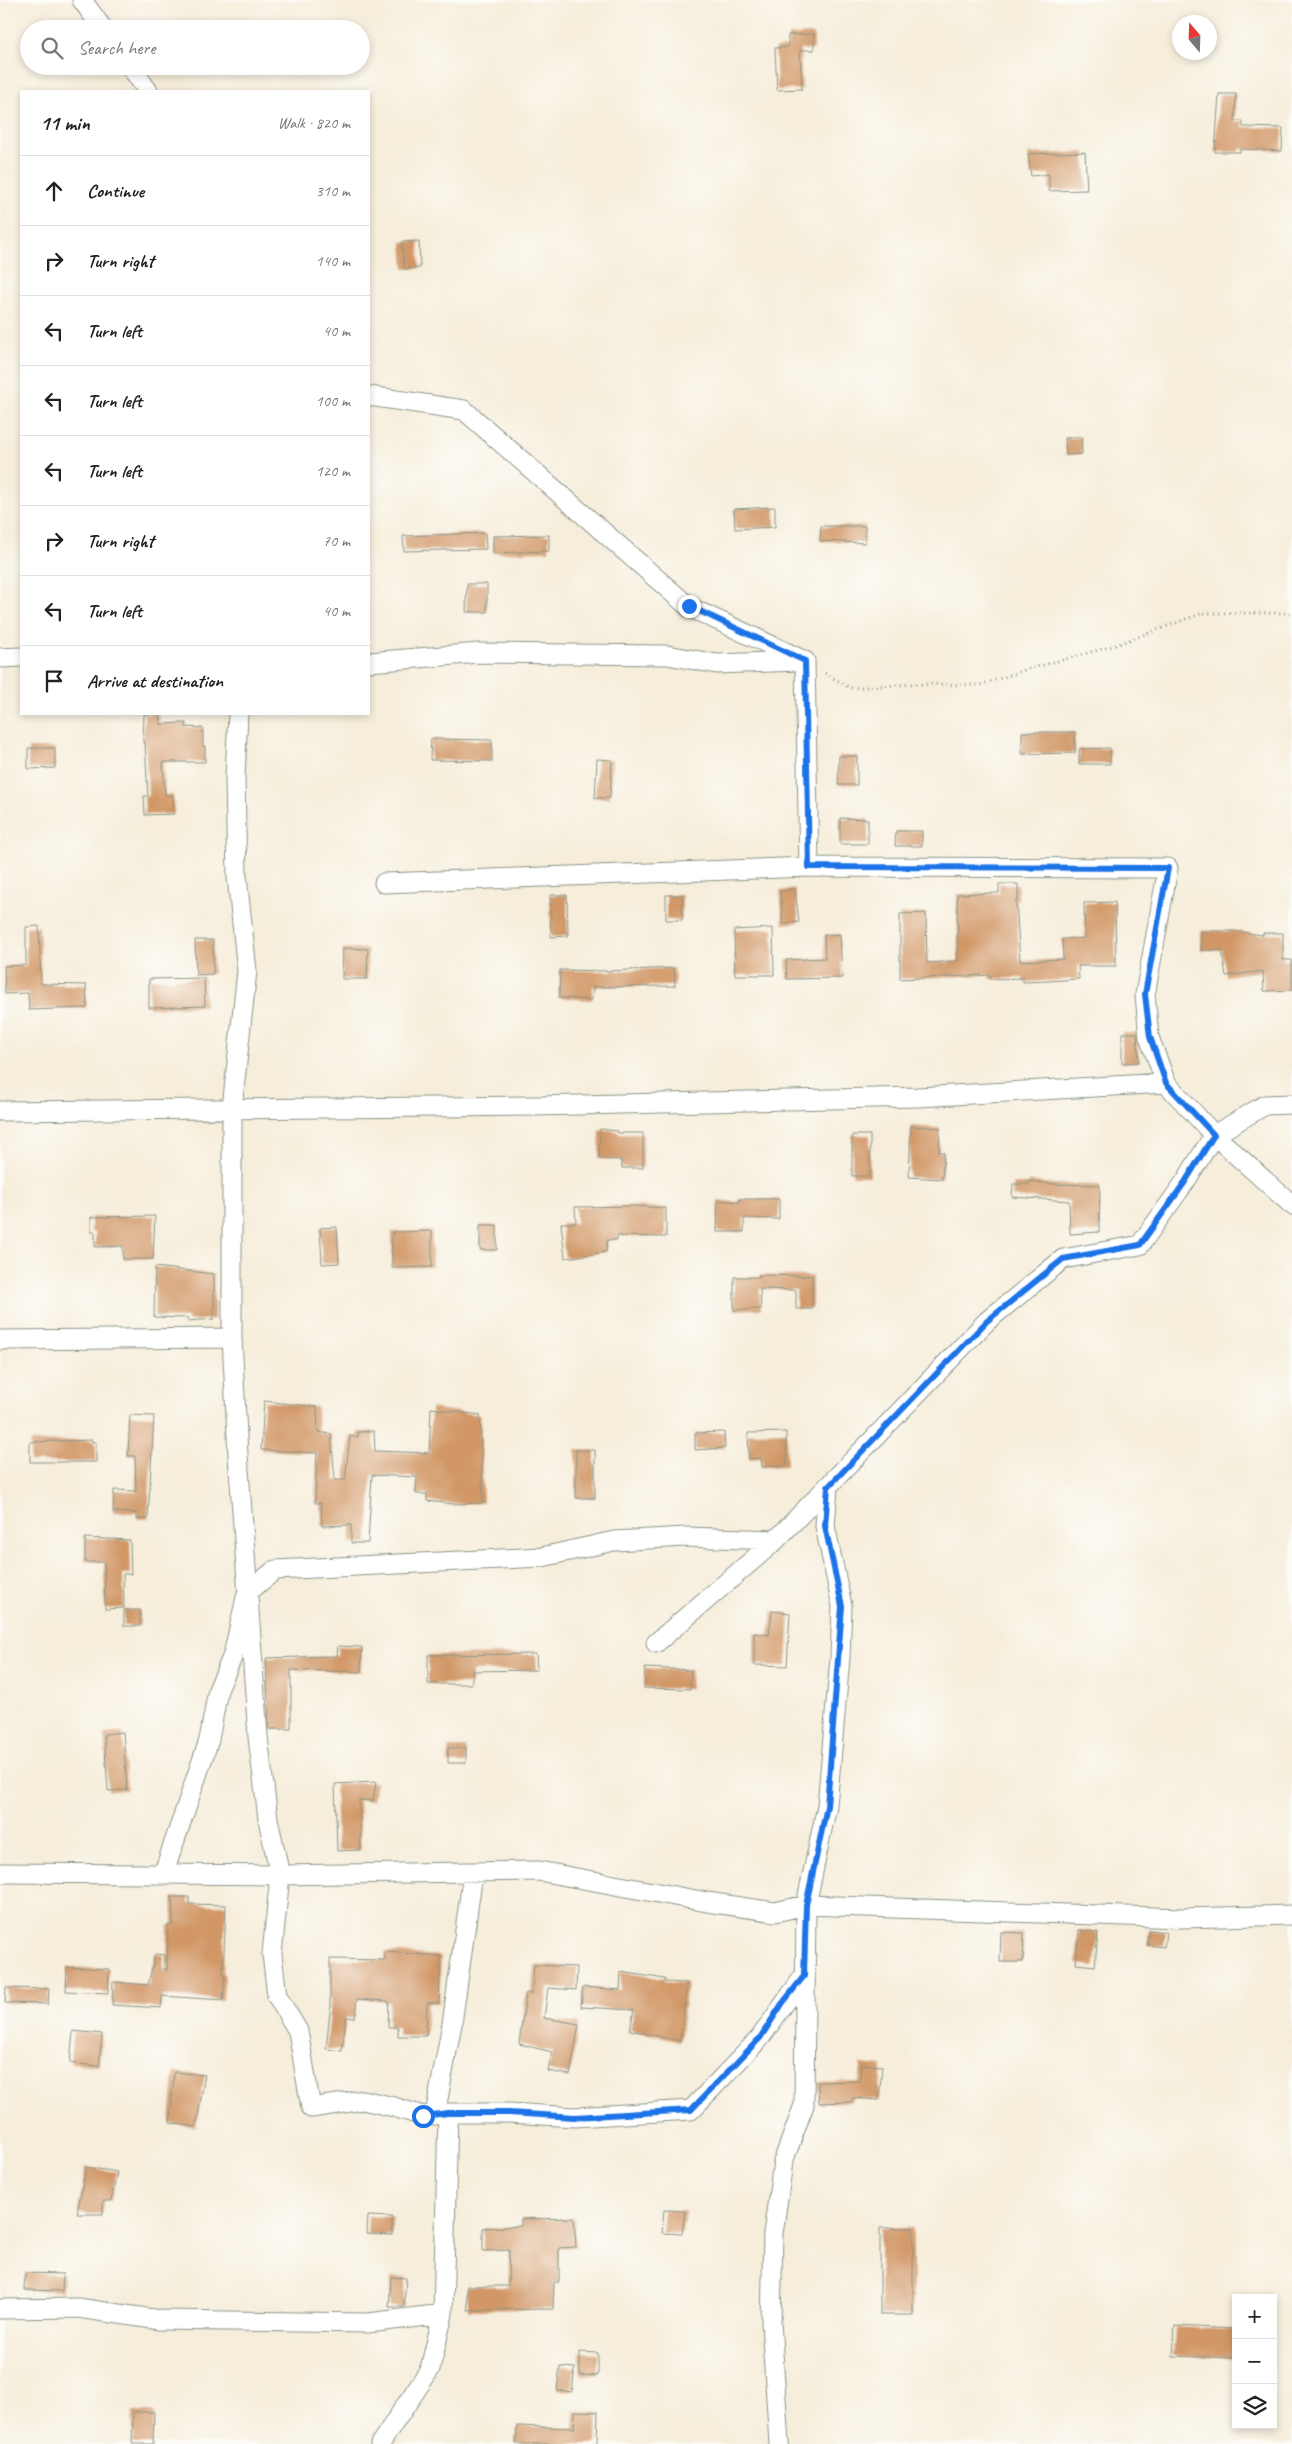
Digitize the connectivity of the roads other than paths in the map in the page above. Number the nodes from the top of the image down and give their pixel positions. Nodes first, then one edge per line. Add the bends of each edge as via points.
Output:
1 (82, 0) edge
2 (96, 20) edge
3 (136, 75) edge
4 (147, 90) edge
5 (370, 396) edge
6 (20, 657) edge
7 (0, 658) edge
8 (805, 661) junction
9 (370, 662) edge
10 (238, 715) edge
11 (809, 867) junction
12 (384, 883) dead end
13 (1166, 1083) junction
14 (1292, 1104) edge
15 (232, 1108) junction
16 (0, 1111) edge
17 (1214, 1135) junction
18 (1292, 1205) edge
19 (232, 1338) junction
20 (0, 1340) edge
21 (828, 1487) junction
22 (776, 1540) junction
23 (247, 1592) junction
24 (656, 1643) dead end
25 (0, 1873) edge
26 (473, 1873) junction
27 (164, 1875) junction
28 (280, 1875) junction
29 (806, 1905) junction
30 (1292, 1916) edge
31 (804, 1976) junction
32 (441, 2114) junction
33 (0, 2309) edge
34 (443, 2314) junction
35 (380, 2444) edge
36 (779, 2444) edge

1 - 2 street
3 - 4 street
5 - 8 street via 464,410 689,606
6 - 7 street
8 - 9 street via 717,664 667,655 479,653
8 - 11 street
10 - 15 street via 235,777 237,877 247,971
11 - 12 street
11 - 13 street via 1168,868 1145,994 1150,1037
13 - 15 street via 918,1097 536,1106
13 - 17 street
14 - 17 street via 1264,1105
15 - 16 street
15 - 19 street
17 - 18 street
17 - 21 street via 1140,1245 1063,1259 987,1321
19 - 20 street
19 - 23 street
21 - 22 street
21 - 29 street via 825,1526 842,1606 840,1649 827,1806
22 - 23 street via 685,1537 614,1540 542,1557 274,1570
22 - 24 street
23 - 27 street via 233,1655 218,1690 209,1740
23 - 28 street via 260,1755 268,1819
25 - 27 street
26 - 28 street
26 - 29 street via 539,1871 775,1912
26 - 32 street
27 - 28 street
28 - 32 street via 272,1954 276,1996 298,2031 311,2108 363,2100 423,2116
29 - 30 street via 1182,1918
29 - 31 street
31 - 32 street via 760,2038 691,2110 575,2117 509,2113
31 - 36 street via 804,2105 783,2162 773,2234 771,2322
32 - 34 street
33 - 34 street via 78,2308 160,2320 368,2323
34 - 35 street via 430,2369

